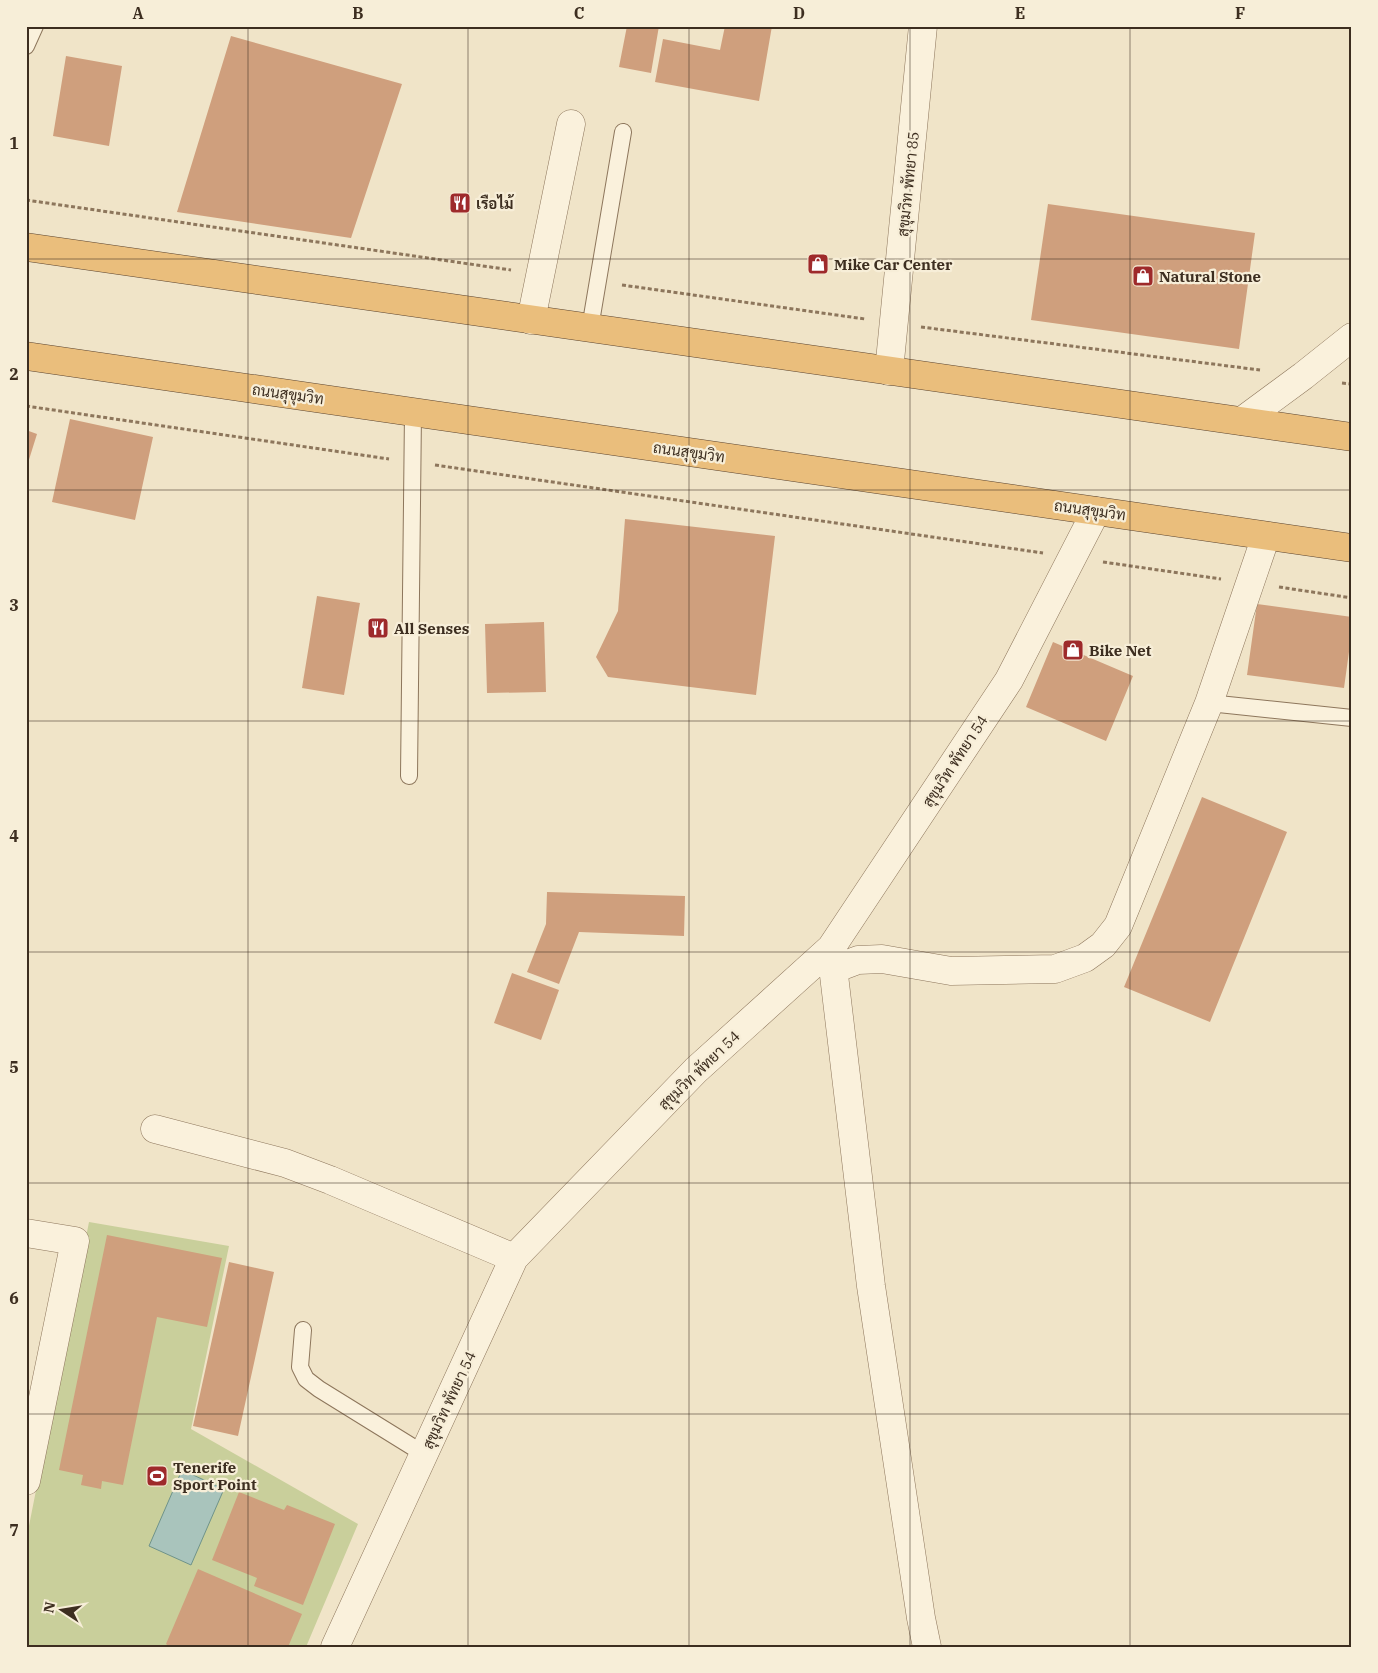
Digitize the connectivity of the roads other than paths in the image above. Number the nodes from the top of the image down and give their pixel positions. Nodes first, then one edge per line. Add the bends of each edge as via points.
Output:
1 (35, 26) edge
2 (923, 26) edge
3 (26, 46) edge
4 (571, 124) dead end
5 (623, 132) dead end
6 (26, 247) edge
7 (531, 320) junction
8 (590, 328) junction
9 (1352, 337) edge
10 (26, 356) edge
11 (889, 371) junction
12 (413, 412) junction
13 (1242, 421) junction
14 (1352, 437) edge
15 (1096, 511) junction
16 (1266, 536) junction
17 (1352, 548) edge
18 (1209, 703) junction
19 (1352, 718) edge
20 (409, 776) dead end
21 (832, 959) junction
22 (155, 1129) dead end
23 (26, 1233) edge
24 (514, 1258) junction
25 (303, 1330) dead end
26 (424, 1454) junction
27 (26, 1481) edge
28 (343, 1644) edge
29 (927, 1647) edge

1 - 3 lane
2 - 11 street, สุขุมวิท พัทยา 85
4 - 7 street
5 - 8 lane
6 - 7 highway
7 - 8 highway
8 - 11 highway
9 - 13 street
10 - 12 highway, ถนนสุขุมวิท
11 - 13 highway
12 - 15 highway, ถนนสุขุมวิท
12 - 20 lane
13 - 14 highway
15 - 16 highway, ถนนสุขุมวิท
15 - 21 street, สุขุมวิท พัทยา 54 via 1009,680
16 - 17 highway, ถนนสุขุมวิท
16 - 18 street
18 - 19 lane
18 - 21 street via 1118,926 1103,946 1085,958 1055,969 951,972 882,959
21 - 24 street, สุขุมวิท พัทยา 54 via 696,1070
21 - 29 street via 871,1286
22 - 24 street via 285,1163
23 - 27 street via 75,1241
24 - 26 street, สุขุมวิท พัทยา 54
25 - 26 lane via 300,1367 306,1378
26 - 28 street, สุขุมวิท พัทยา 54

